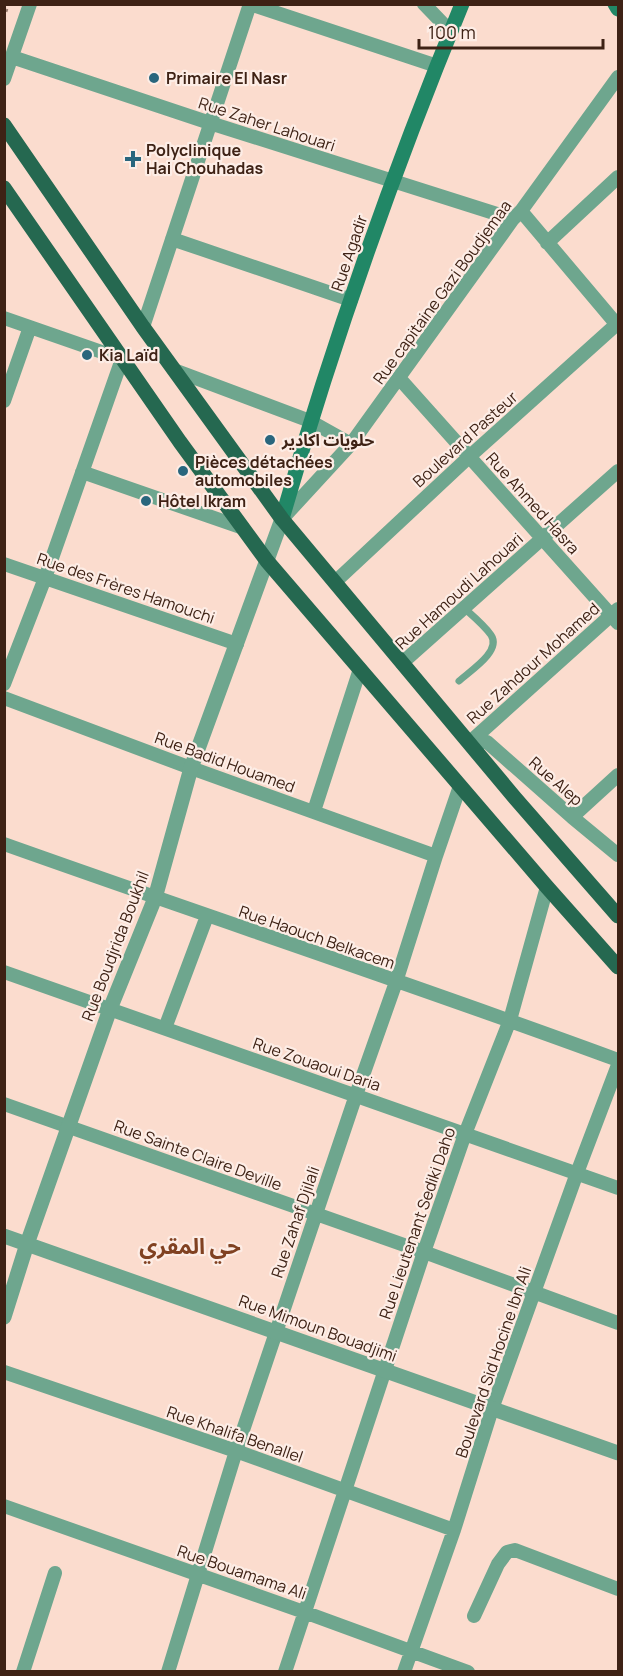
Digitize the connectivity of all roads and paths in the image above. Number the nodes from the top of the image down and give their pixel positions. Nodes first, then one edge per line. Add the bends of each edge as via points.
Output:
1 (9, 4) edge
2 (30, 4) edge
3 (424, 4) edge
4 (462, 4) edge
5 (615, 4) edge
6 (250, 5) edge
7 (618, 9) edge
8 (6, 11) edge
9 (4, 19) edge
10 (451, 32) junction
11 (12, 57) junction
12 (437, 66) junction
13 (618, 77) edge
14 (4, 79) edge
15 (210, 123) junction
16 (4, 125) edge
17 (618, 177) edge
18 (393, 182) junction
19 (4, 188) edge
20 (517, 215) junction
21 (172, 239) junction
22 (547, 243) junction
23 (351, 300) junction
24 (4, 318) edge
25 (618, 325) edge
26 (30, 327) junction
27 (143, 327) junction
28 (122, 359) junction
29 (174, 370) junction
30 (399, 378) junction
31 (4, 401) edge
32 (310, 421) junction
33 (351, 444) junction
34 (470, 456) junction
35 (618, 471) edge
36 (82, 472) junction
37 (282, 519) junction
38 (243, 528) junction
39 (543, 538) junction
40 (267, 561) junction
41 (4, 564) edge
42 (45, 578) junction
43 (335, 582) junction
44 (465, 608) junction
45 (616, 616) edge
46 (237, 644) junction
47 (402, 663) junction
48 (360, 669) junction
49 (459, 681) dead end
50 (4, 684) edge
51 (4, 698) edge
52 (470, 742) junction
53 (191, 768) junction
54 (618, 776) edge
55 (460, 786) junction
56 (314, 811) junction
57 (572, 817) junction
58 (4, 844) edge
59 (618, 855) edge
60 (435, 856) junction
61 (548, 887) junction
62 (155, 898) junction
63 (207, 916) junction
64 (618, 916) edge
65 (618, 967) edge
66 (4, 972) edge
67 (396, 982) junction
68 (110, 1009) junction
69 (510, 1020) junction
70 (165, 1028) junction
71 (618, 1060) edge
72 (618, 1065) edge
73 (356, 1095) junction
74 (4, 1104) edge
75 (68, 1126) junction
76 (465, 1134) junction
77 (577, 1173) junction
78 (618, 1188) edge
79 (315, 1214) junction
80 (4, 1236) edge
81 (27, 1244) junction
82 (424, 1252) junction
83 (534, 1292) junction
84 (4, 1317) edge
85 (618, 1323) edge
86 (276, 1332) junction
87 (385, 1371) junction
88 (4, 1372) edge
89 (492, 1408) junction
90 (236, 1451) junction
91 (618, 1454) edge
92 (345, 1490) junction
93 (4, 1506) edge
94 (454, 1530) junction
95 (55, 1573) dead end
96 (199, 1575) junction
97 (618, 1589) edge
98 (304, 1612) junction
99 (474, 1616) dead end
100 (411, 1650) junction
101 (24, 1671) edge
102 (168, 1671) edge
103 (285, 1671) edge
104 (404, 1671) edge
105 (468, 1671) edge

1 - 8 path
2 - 11 street
3 - 10 street
4 - 10 main road, Rue Agadir
5 - 7 main road
6 - 12 street
6 - 15 street
8 - 9 path
10 - 12 main road, Rue Agadir
11 - 14 street
11 - 15 street, Rue Zaher Lahouari
12 - 18 main road, Rue Agadir
13 - 20 street, Rue capitaine Gazi Boudjemaa
15 - 18 street, Rue Zaher Lahouari
15 - 21 street
16 - 27 main road
17 - 22 street
18 - 20 street, Rue Zaher Lahouari
18 - 23 main road, Rue Agadir
19 - 28 main road
20 - 22 street
20 - 30 street, Rue capitaine Gazi Boudjemaa
21 - 23 street
21 - 27 street
22 - 25 street
23 - 32 main road, Rue Agadir
24 - 26 street
25 - 34 street, Boulevard Pasteur
26 - 28 street
26 - 31 street
27 - 29 main road
28 - 36 street
28 - 38 main road
29 - 32 street
29 - 37 main road
30 - 33 street, Rue capitaine Gazi Boudjemaa
30 - 34 street, Rue Ahmed Hasra
32 - 33 street
32 - 37 main road, Rue Agadir
33 - 37 street, Rue capitaine Gazi Boudjemaa
34 - 39 street, Rue Ahmed Hasra
34 - 43 street, Boulevard Pasteur
35 - 39 street, Rue Hamoudi Lahouari
36 - 38 street
36 - 42 street
37 - 40 street, Rue Boudjrida Boukhil
37 - 43 main road
38 - 40 main road
39 - 44 street, Rue Hamoudi Lahouari
39 - 45 street, Rue Ahmed Hasra
40 - 46 street, Rue Boudjrida Boukhil
40 - 48 main road
41 - 42 street, Rue des Frères Hamouchi
42 - 46 street, Rue des Frères Hamouchi
42 - 50 street
43 - 47 main road
44 - 47 street, Rue Hamoudi Lahouari
44 - 49 lane via 492,636 494,645
45 - 52 street, Rue Zahdour Mohamed
46 - 53 street, Rue Boudjrida Boukhil
47 - 52 main road
48 - 55 main road
48 - 56 street
51 - 53 street, Rue Badid Houamed
52 - 57 street, Rue Alep via 487,742
52 - 64 main road
53 - 56 street, Rue Badid Houamed
53 - 62 street, Rue Boudjrida Boukhil
54 - 57 street
55 - 60 street, Rue Zahaf Djilali
55 - 61 main road
56 - 60 street, Rue Badid Houamed
57 - 59 street, Rue Alep
58 - 62 street, Rue Haouch Belkacem
60 - 67 street, Rue Zahaf Djilali
61 - 65 main road
61 - 69 street, Rue Lieutenant Sediki Daho
62 - 63 street, Rue Haouch Belkacem
62 - 68 street, Rue Boudjrida Boukhil
63 - 67 street, Rue Haouch Belkacem
63 - 70 street
66 - 68 street, Rue Zouaoui Daria
67 - 69 street, Rue Haouch Belkacem
67 - 73 street, Rue Zahaf Djilali
68 - 70 street, Rue Zouaoui Daria
68 - 75 street, Rue Boudjrida Boukhil
69 - 71 street, Rue Haouch Belkacem
69 - 76 street, Rue Lieutenant Sediki Daho
70 - 73 street, Rue Zouaoui Daria
72 - 77 street, Boulevard Sid Hocine Ibn Ali
73 - 76 street, Rue Zouaoui Daria
73 - 79 street, Rue Zahaf Djilali
74 - 75 street, Rue Sainte Claire Deville
75 - 79 street, Rue Sainte Claire Deville
75 - 81 street, Rue Boudjrida Boukhil
76 - 77 street, Rue Zouaoui Daria
76 - 82 street, Rue Lieutenant Sediki Daho
77 - 78 street, Rue Zouaoui Daria
77 - 83 street, Boulevard Sid Hocine Ibn Ali
79 - 82 street, Rue Sainte Claire Deville
79 - 86 street, Rue Zahaf Djilali
80 - 81 street, Rue Mimoun Bouadjimi
81 - 84 street, Rue Boudjrida Boukhil
81 - 86 street, Rue Mimoun Bouadjimi
82 - 83 street, Rue Sainte Claire Deville
82 - 87 street, Rue Lieutenant Sediki Daho
83 - 85 street, Rue Sainte Claire Deville
83 - 89 street, Boulevard Sid Hocine Ibn Ali
86 - 87 street, Rue Mimoun Bouadjimi
86 - 90 street, Rue Zahaf Djilali
87 - 89 street, Rue Mimoun Bouadjimi
87 - 92 street, Rue Lieutenant Sediki Daho
88 - 90 street, Rue Khalifa Benallel
89 - 91 street, Rue Mimoun Bouadjimi
89 - 94 street, Boulevard Sid Hocine Ibn Ali
90 - 92 street, Rue Khalifa Benallel
90 - 96 street, Rue Zahaf Djilali
92 - 94 street, Rue Khalifa Benallel
92 - 98 street, Rue Lieutenant Sediki Daho
93 - 96 street, Rue Bouamama Ali
94 - 100 street, Boulevard Sid Hocine Ibn Ali
95 - 101 street
96 - 98 street, Rue Bouamama Ali
96 - 102 street, Rue Zahaf Djilali
97 - 99 street via 515,1551 507,1552
98 - 100 street, Rue Bouamama Ali
98 - 103 street, Rue Lieutenant Sediki Daho
100 - 104 street, Boulevard Sid Hocine Ibn Ali
100 - 105 street, Rue Bouamama Ali

